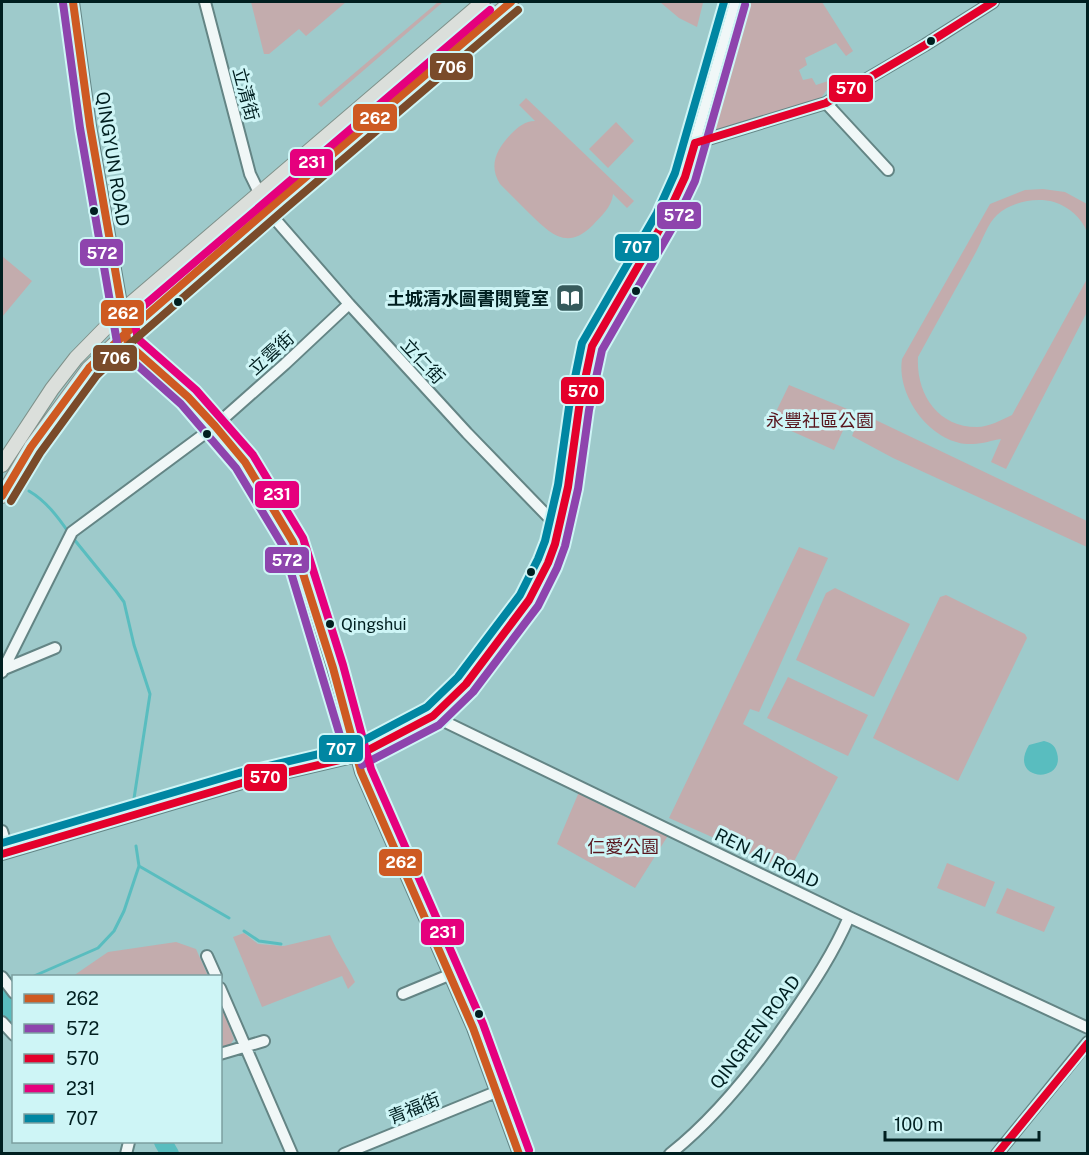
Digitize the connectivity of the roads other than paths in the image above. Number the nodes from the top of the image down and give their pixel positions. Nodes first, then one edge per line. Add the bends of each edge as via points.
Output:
1 (73, 2) edge
2 (205, 2) edge
3 (483, 2) edge
4 (511, 2) edge
5 (735, 2) edge
6 (993, 2) edge
7 (826, 103) junction
8 (695, 143) junction
9 (888, 170) dead end
10 (259, 194) junction
11 (268, 211) junction
12 (349, 304) junction
13 (122, 311) junction
14 (125, 334) junction
15 (215, 426) junction
16 (2, 463) edge
17 (2, 496) edge
18 (559, 528) junction
19 (55, 648) dead end
20 (2, 671) edge
21 (433, 716) junction
22 (357, 756) junction
23 (2, 831) edge
24 (5, 852) edge
25 (849, 917) junction
26 (207, 956) dead end
27 (216, 975) edge
28 (449, 975) junction
29 (2, 977) edge
30 (12, 990) edge
31 (222, 993) edge
32 (403, 994) dead end
33 (1088, 1028) edge
34 (264, 1041) dead end
35 (1088, 1042) edge
36 (246, 1047) junction
37 (222, 1053) edge
38 (496, 1092) junction
39 (292, 1154) edge
40 (344, 1154) edge
41 (519, 1154) edge
42 (670, 1154) edge
43 (997, 1154) edge

1 - 13 street, QINGYUN ROAD
2 - 10 street, 立清街 via 250,174
3 - 10 main road
4 - 11 main road
5 - 8 street
6 - 7 street
7 - 8 street
7 - 9 street
8 - 18 street via 666,218 591,346
10 - 11 street, 立清街
10 - 13 main road
11 - 12 street, 立仁街
11 - 14 main road
12 - 15 street, 立雲街
12 - 18 street, 立仁街
13 - 14 street, QINGYUN ROAD
13 - 16 main road via 76,358
14 - 15 street via 128,344
14 - 17 main road via 89,368 65,398
15 - 20 street, 立雲街 via 72,532
15 - 22 street via 245,462 293,542
18 - 21 street via 548,563 529,600 466,684
19 - 20 street
21 - 22 street
21 - 25 street, REN AI ROAD
22 - 24 street via 242,783
22 - 28 street
23 - 24 street
25 - 33 street, REN AI ROAD
25 - 42 street, QINGREN ROAD via 825,964 754,1067
26 - 27 street
28 - 32 street
28 - 38 street
29 - 30 street
31 - 36 street
34 - 36 street
35 - 43 street
36 - 37 street
36 - 39 street
38 - 40 street, 青福街
38 - 41 street

